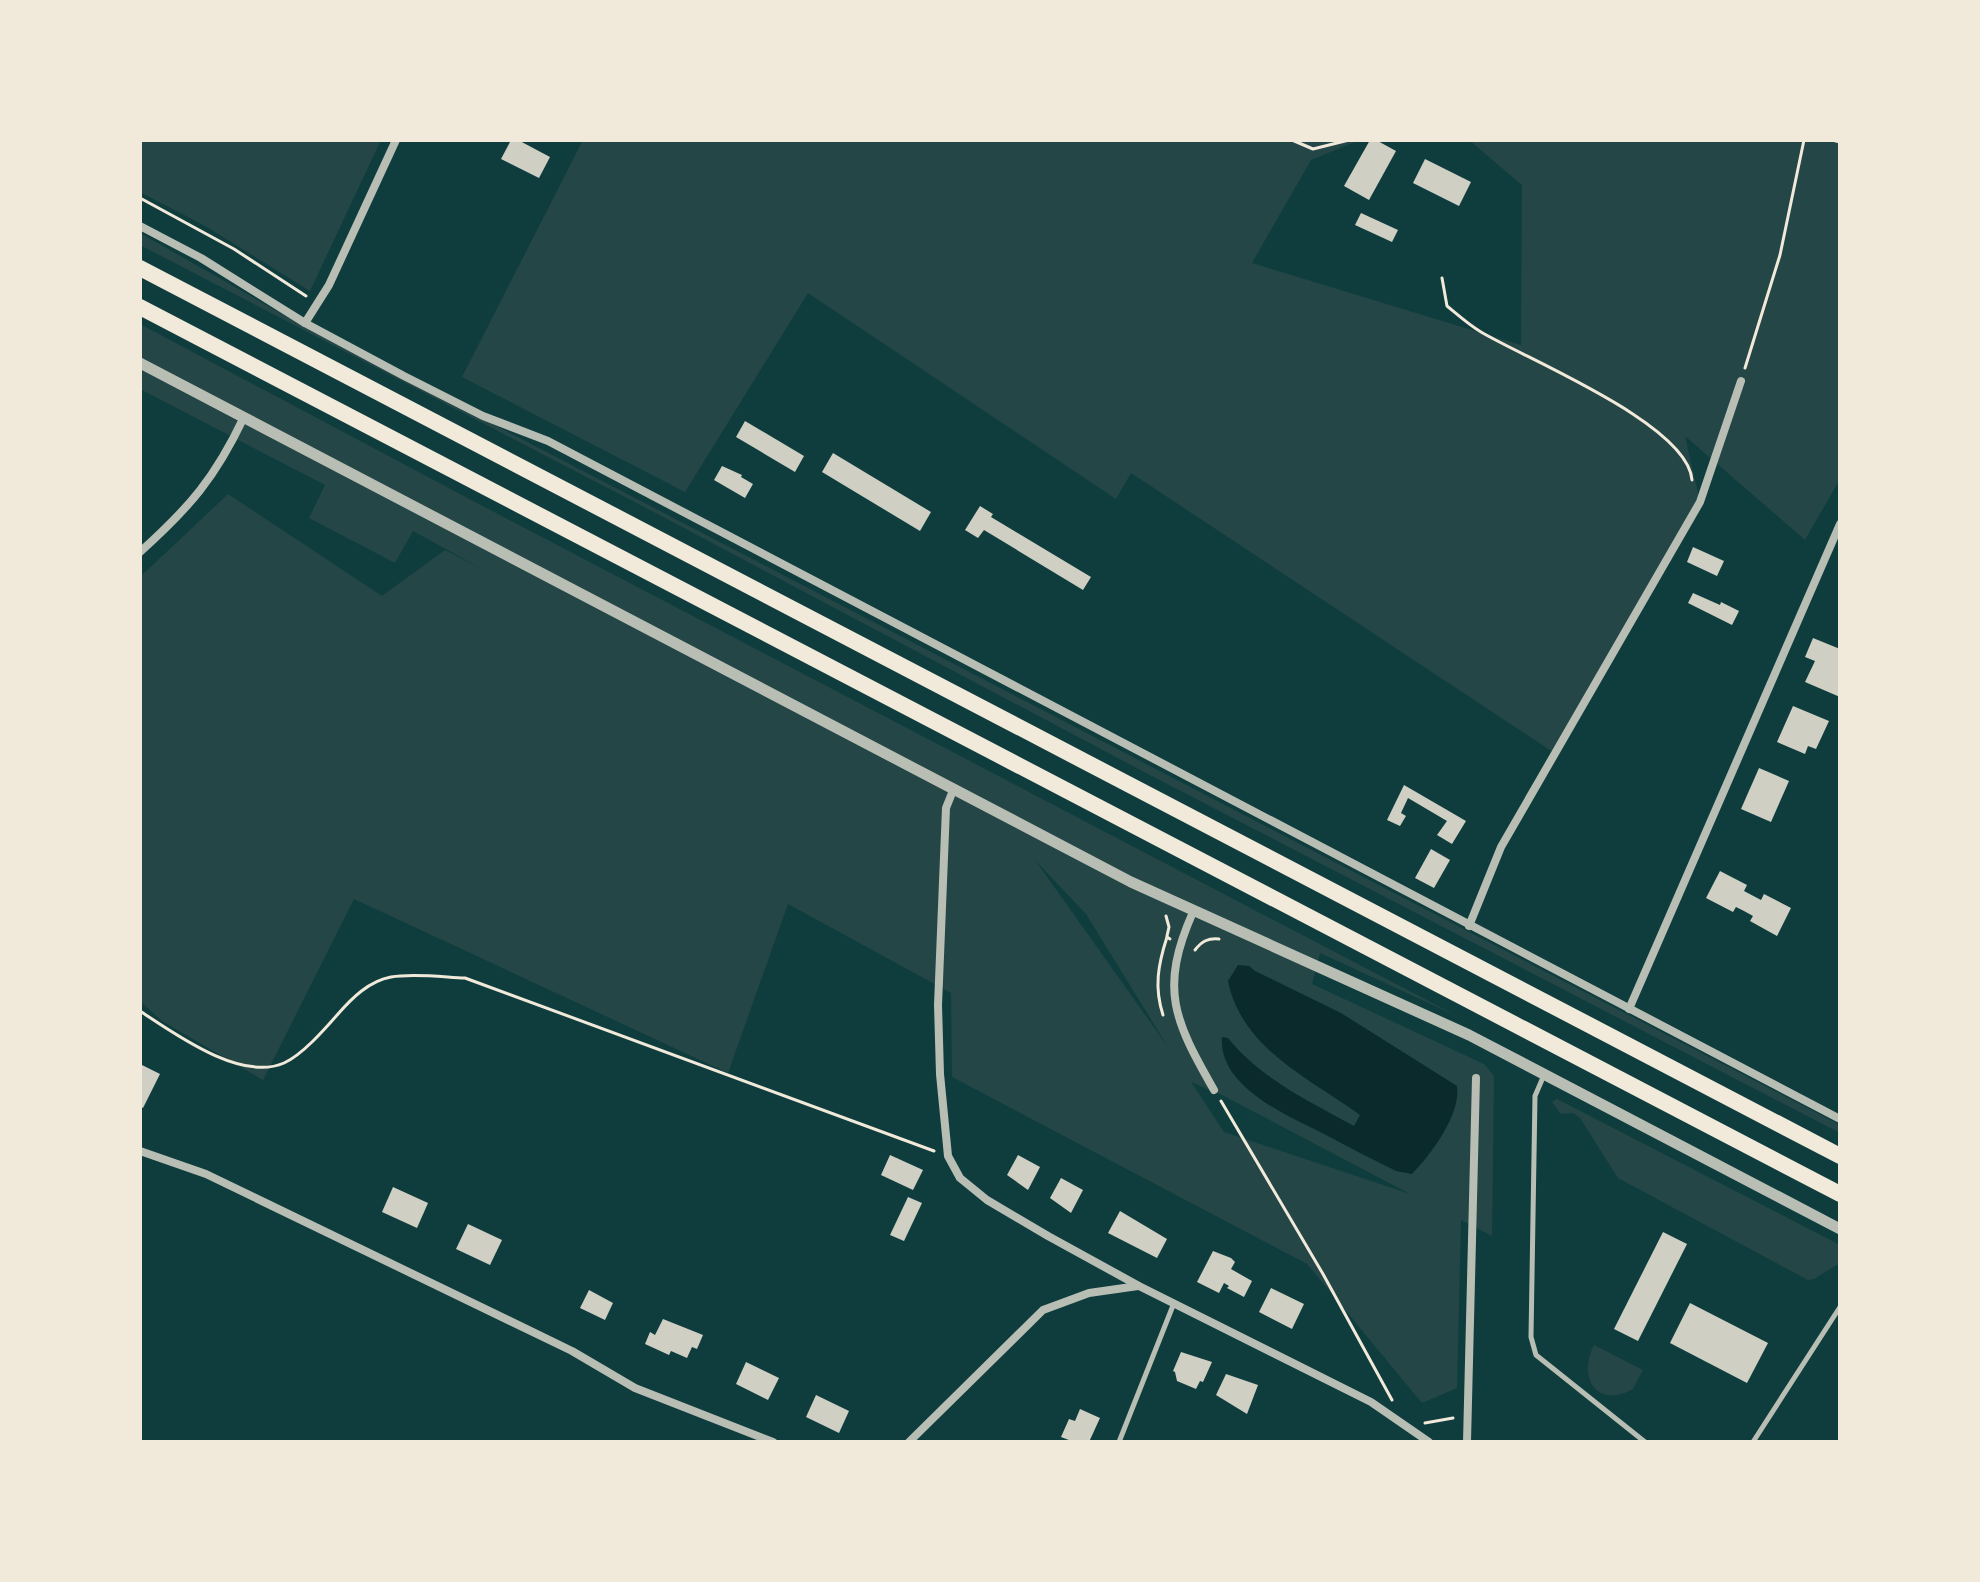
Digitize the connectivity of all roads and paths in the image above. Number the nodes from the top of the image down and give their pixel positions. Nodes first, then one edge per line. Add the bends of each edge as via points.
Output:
1 (396, 140) edge
2 (1292, 140) edge
3 (1349, 140) edge
4 (1804, 140) edge
5 (1832, 140) edge
6 (1840, 142) edge
7 (140, 198) edge
8 (140, 226) edge
9 (140, 268) edge
10 (1442, 278) dead end
11 (318, 303) junction
12 (140, 307) edge
13 (305, 323) junction
14 (140, 363) edge
15 (1741, 381) joint
16 (244, 417) junction
17 (1694, 512) junction
18 (1840, 524) edge
19 (140, 552) edge
20 (954, 788) junction
21 (1193, 912) junction
22 (1469, 926) junction
23 (1226, 939) dead end
24 (1181, 944) junction
25 (1629, 1009) junction
26 (140, 1011) edge
27 (1165, 1020) dead end
28 (1545, 1074) junction
29 (1476, 1078) dead end
30 (1214, 1090) joint
31 (1840, 1119) edge
32 (140, 1151) edge
33 (948, 1156) junction
34 (1840, 1156) edge
35 (1840, 1194) edge
36 (1840, 1229) edge
37 (1139, 1286) junction
38 (1174, 1303) junction
39 (1840, 1307) edge
40 (1467, 1411) junction
41 (1405, 1424) junction
42 (773, 1442) edge
43 (909, 1442) edge
44 (1119, 1442) edge
45 (1429, 1442) edge
46 (1467, 1442) edge
47 (1645, 1442) edge
48 (1753, 1442) edge

1 - 11 street
2 - 3 path via 1313,149
4 - 15 path via 1780,255
5 - 6 path
7 - 11 path
8 - 13 street
9 - 34 highway
10 - 17 path via 1447,306 1479,331 1641,417 1671,442 1691,471
11 - 13 street
12 - 35 highway
13 - 22 street via 483,416 548,441
14 - 16 street
15 - 17 street
16 - 19 street via 205,488
16 - 20 street
17 - 22 street via 1501,847
18 - 25 street
20 - 21 street
20 - 33 street via 946,808 938,1005
21 - 24 street
21 - 28 street via 1369,988
22 - 25 street
23 - 24 path via 1210,938 1195,950
24 - 27 path via 1167,937 1157,973
24 - 30 street via 1173,969 1177,1018
25 - 31 street
26 - 33 path via 177,1036 241,1066 262,1068 284,1063 320,1035 358,992 391,977 465,978
28 - 36 street
28 - 47 lane via 1535,1096 1531,1337 1536,1355
29 - 40 street
30 - 41 path
32 - 42 street via 206,1174 572,1351 635,1388
33 - 37 street via 960,1178 987,1200
37 - 38 street
37 - 43 street via 1089,1293 1043,1310
38 - 41 street
38 - 44 lane
39 - 48 lane
40 - 41 path via 1435,1423
40 - 46 street
41 - 45 street

